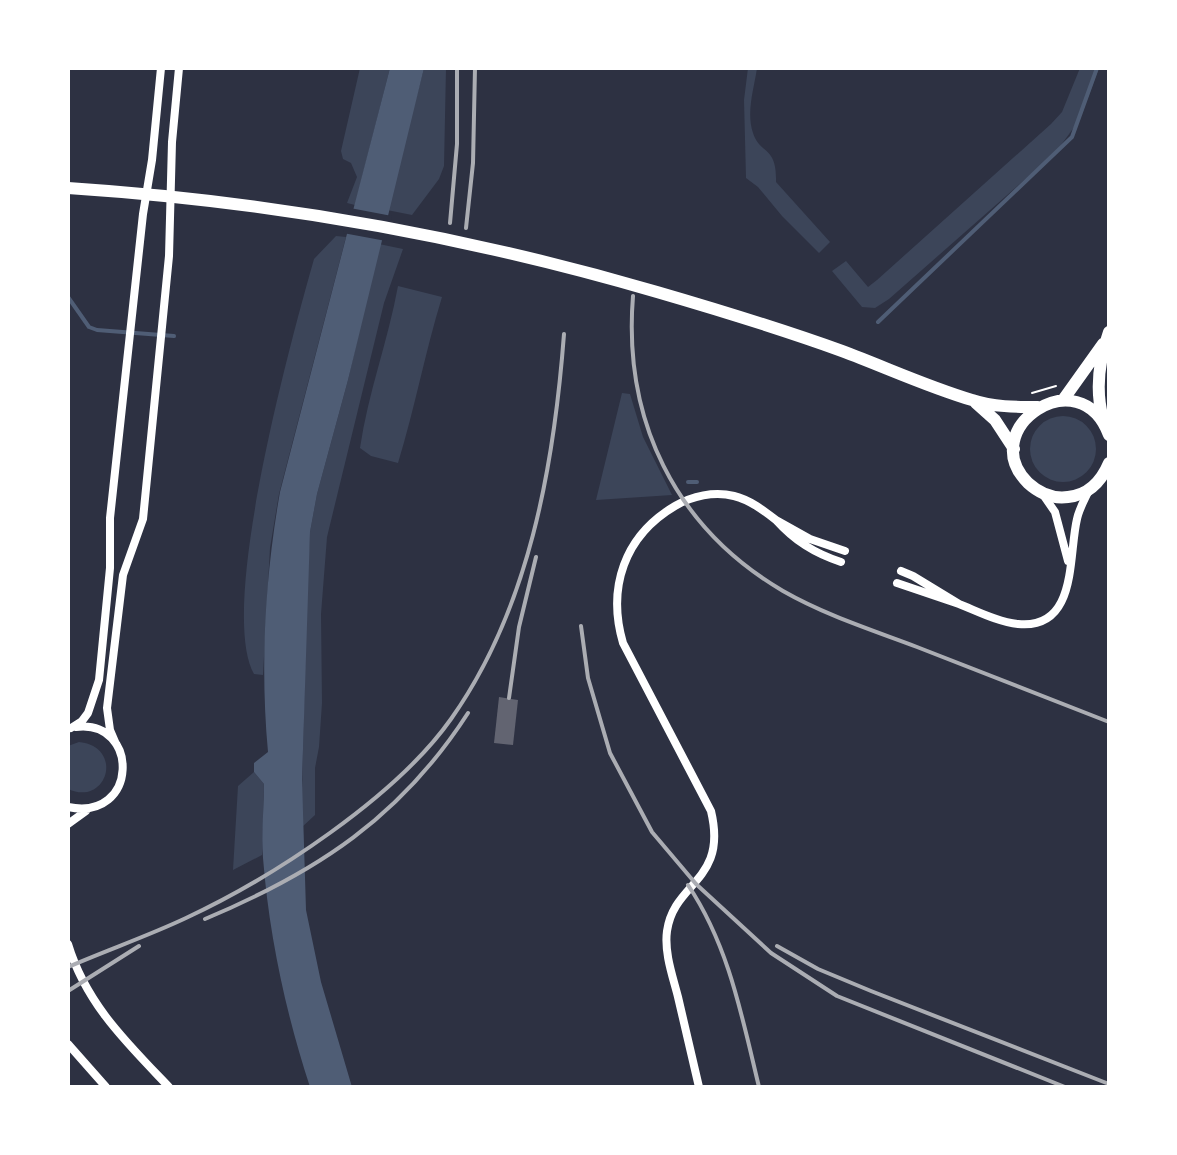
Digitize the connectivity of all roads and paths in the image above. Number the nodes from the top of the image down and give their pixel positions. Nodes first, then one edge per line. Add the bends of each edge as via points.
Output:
1 (161, 68) edge
2 (179, 68) edge
3 (68, 188) edge
4 (1108, 335) edge
5 (1058, 385) dead end
6 (1024, 395) dead end
7 (1063, 400) junction
8 (973, 401) junction
9 (1038, 407) junction
10 (1106, 429) edge
11 (1014, 449) junction
12 (1109, 463) edge
13 (1099, 485) edge
14 (1040, 492) junction
15 (776, 520) junction
16 (845, 551) dead end
17 (841, 562) dead end
18 (1070, 566) junction
19 (901, 571) dead end
20 (897, 583) dead end
21 (959, 604) junction
22 (70, 728) edge
23 (116, 744) junction
24 (68, 807) edge
25 (91, 808) junction
26 (68, 824) edge
27 (68, 944) edge
28 (68, 1044) edge
29 (106, 1087) edge
30 (169, 1087) edge
31 (699, 1087) edge

1 - 22 street via 110,518 99,680 88,713
2 - 23 street via 169,256 143,519 123,575 107,708
3 - 8 main road via 294,213 508,253 725,312
4 - 7 main road
4 - 10 main road via 1099,382
5 - 6 path
7 - 9 main road
7 - 10 main road via 1086,406
8 - 9 main road
8 - 11 main road via 995,420
9 - 11 main road via 1020,425
11 - 14 main road via 1019,470
12 - 13 main road
13 - 14 main road via 1070,497
13 - 18 street via 1077,516
14 - 18 street via 1055,512
15 - 16 street
15 - 17 street via 808,548
15 - 31 street via 730,495 684,501 656,518 633,544 617,590 623,643 715,824 705,872 671,917 666,942
18 - 21 street via 1061,604 1033,623 1018,625
19 - 21 street
20 - 21 street
22 - 23 street via 100,730
23 - 25 street via 123,777 111,798
24 - 25 street
25 - 26 street
27 - 30 street via 100,1012
28 - 29 street

